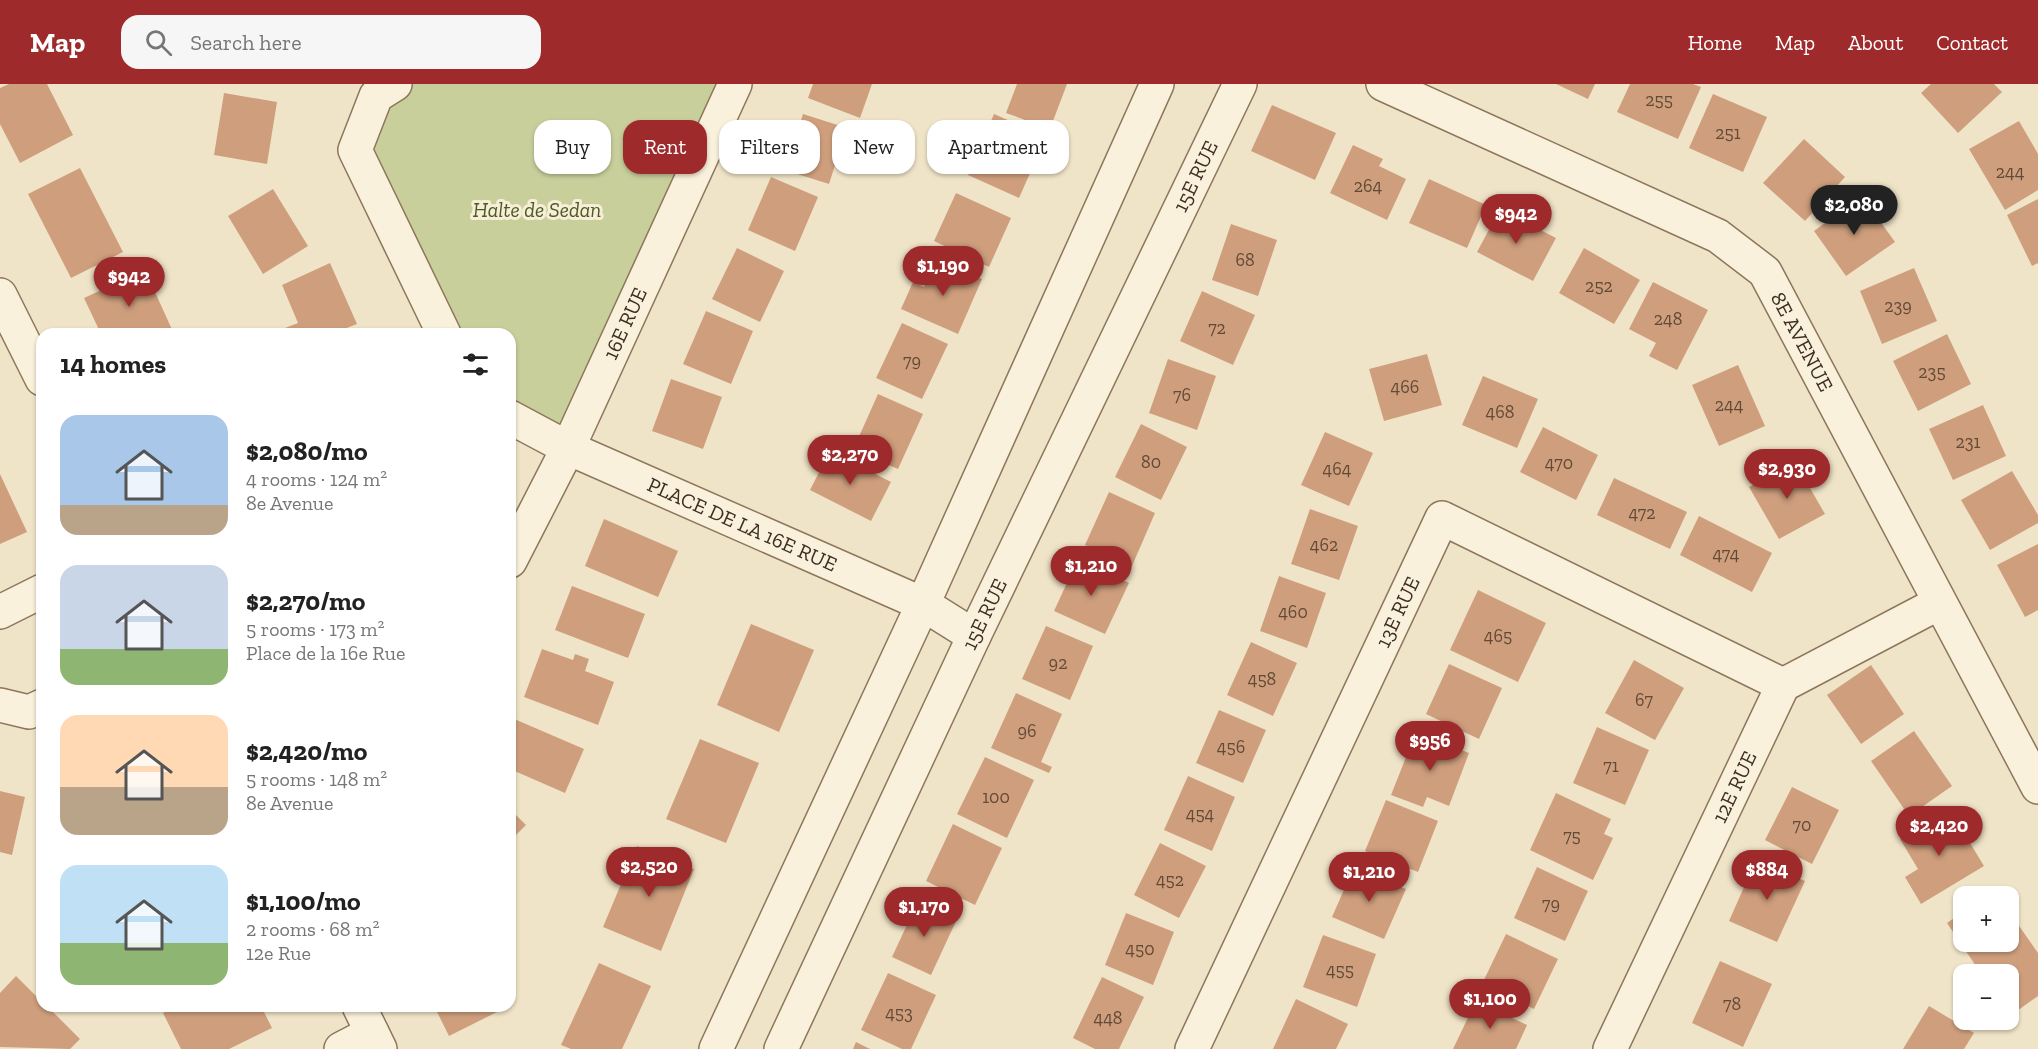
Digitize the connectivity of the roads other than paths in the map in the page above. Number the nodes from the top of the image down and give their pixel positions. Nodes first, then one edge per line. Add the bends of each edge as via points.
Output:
1 (395, 84) edge
2 (735, 84) edge
3 (1157, 84) edge
4 (1240, 84) edge
5 (1383, 84) edge
6 (0, 295) edge
7 (441, 328) edge
8 (36, 367) edge
9 (516, 420) edge
10 (568, 448) junction
11 (516, 549) edge
12 (36, 594) edge
13 (923, 603) junction
14 (1939, 603) junction
15 (0, 612) edge
16 (974, 636) junction
17 (1783, 685) junction
18 (0, 705) edge
19 (36, 709) edge
20 (2038, 788) edge
21 (370, 1030) edge
22 (341, 1049) edge
23 (716, 1049) edge
24 (781, 1049) edge
25 (1192, 1049) edge
26 (1610, 1049) edge

1 - 7 street via 376,96 355,150
2 - 10 street, 16E RUE
3 - 13 street
4 - 16 street, 15E RUE
5 - 14 street, 8E AVENUE via 1718,236 1765,272
6 - 8 street
9 - 10 street, PLACE DE LA 16E RUE
10 - 11 street, 16E RUE
10 - 13 street, PLACE DE LA 16E RUE
12 - 15 street
13 - 16 street, PLACE DE LA 16E RUE
13 - 23 street
14 - 17 street
14 - 20 street, 8E AVENUE
16 - 24 street, 15E RUE
17 - 25 street, 13E RUE via 1442,518
17 - 26 street, 12E RUE
18 - 19 street via 29,712
21 - 22 street

